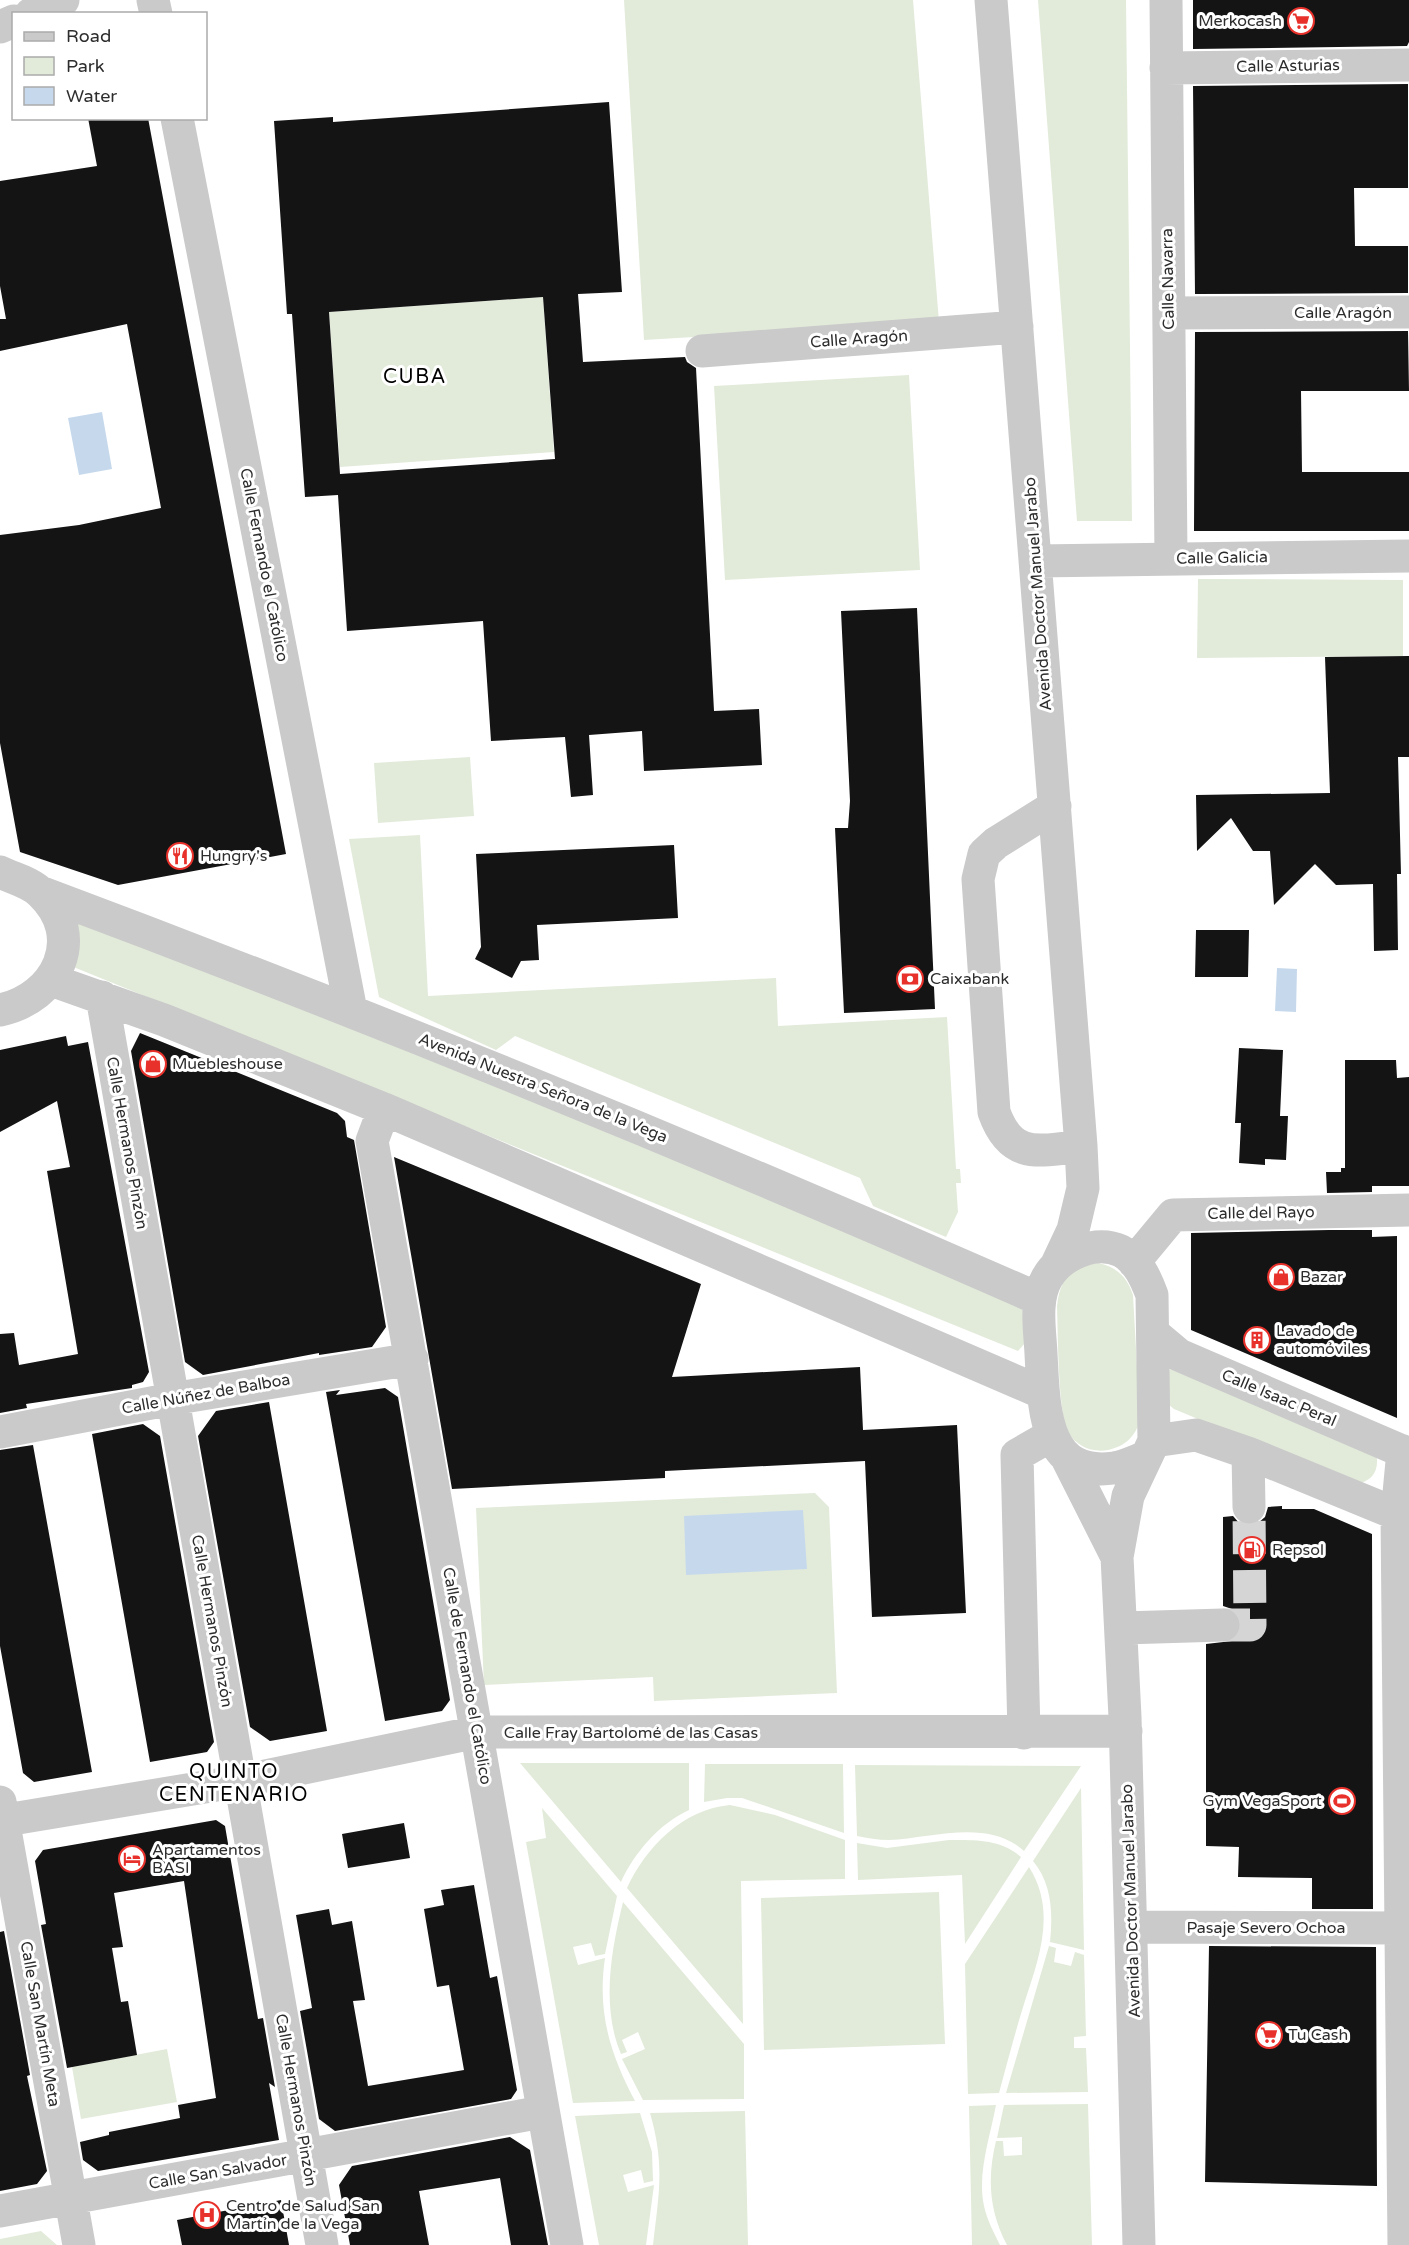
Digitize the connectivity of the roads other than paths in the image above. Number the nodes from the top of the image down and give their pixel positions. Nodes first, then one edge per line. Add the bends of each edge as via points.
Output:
1 (63, 0) edge
2 (991, 0) edge
3 (1166, 0) edge
4 (36, 12) edge
5 (1409, 65) edge
6 (1167, 68) junction
7 (177, 120) edge
8 (1409, 312) edge
9 (1169, 314) junction
10 (1017, 327) junction
11 (702, 351) dead end
12 (1409, 556) edge
13 (1171, 559) junction
14 (1036, 561) junction
15 (1055, 806) junction
16 (0, 872) edge
17 (40, 892) junction
18 (51, 980) junction
19 (102, 997) junction
20 (7, 1010) edge
21 (351, 1011) junction
22 (384, 1109) junction
23 (1081, 1146) junction
24 (1083, 1188) junction
25 (1409, 1210) edge
26 (1128, 1257) junction
27 (1057, 1264) junction
28 (1039, 1299) junction
29 (1154, 1334) junction
30 (412, 1359) junction
31 (1043, 1393) junction
32 (172, 1399) junction
33 (0, 1432) edge
34 (1059, 1447) junction
35 (1149, 1450) junction
36 (1248, 1453) junction
37 (1406, 1453) edge
38 (1250, 1507) tunnel mouth
39 (1403, 1516) edge
40 (1117, 1557) junction
41 (1224, 1625) tunnel mouth
42 (1122, 1628) junction
43 (1126, 1731) junction
44 (477, 1732) junction
45 (1024, 1733) junction
46 (241, 1781) junction
47 (1405, 1792) edge
48 (1, 1814) edge
49 (1132, 1927) junction
50 (1401, 1928) junction
51 (1405, 2005) edge
52 (542, 2112) junction
53 (305, 2157) junction
54 (71, 2199) junction
55 (0, 2211) edge
56 (1406, 2243) edge
57 (79, 2245) edge
58 (322, 2245) edge
59 (567, 2245) edge
60 (1139, 2245) edge

1 - 4 street
2 - 10 street, Avenida Doctor Manuel Jarabo
3 - 6 street, Calle Navarra
5 - 6 street, Calle Asturias
6 - 9 street, Calle Navarra
7 - 21 street, Calle Fernando el Católico
8 - 9 street, Calle Aragón
9 - 13 street, Calle Navarra
10 - 11 street, Calle Aragón
10 - 14 street, Avenida Doctor Manuel Jarabo
12 - 13 street, Calle Galicia
13 - 14 street, Calle Galicia
14 - 15 street, Avenida Doctor Manuel Jarabo
15 - 23 street, Avenida Doctor Manuel Jarabo
15 - 23 street via 984,854 978,879 994,1112 1001,1132 1016,1145 1034,1152
16 - 17 street, Avenida Nuestra Señora de la Vega
17 - 18 street via 61,925 61,953
17 - 21 street, Avenida Nuestra Señora de la Vega
18 - 19 street
18 - 20 street via 37,995
19 - 22 street
19 - 32 street, Calle Hermanos Pinzón
21 - 28 street, Avenida Nuestra Señora de la Vega via 799,1194
22 - 30 street, Calle de Fernando el Católico via 372,1141
22 - 31 street
23 - 24 street, Avenida Doctor Manuel Jarabo
24 - 26 street, Avenida Doctor Manuel Jarabo via 1103,1227
24 - 27 street, Avenida Doctor Manuel Jarabo via 1073,1230
25 - 26 street, Calle del Rayo via 1173,1215
26 - 27 street via 1099,1247 1076,1252
26 - 29 street, Avenida Doctor Manuel Jarabo via 1144,1276 1152,1295
27 - 28 street, Avenida Doctor Manuel Jarabo
28 - 31 street, Avenida Doctor Manuel Jarabo
29 - 35 street, Avenida Doctor Manuel Jarabo
29 - 37 street, Calle Isaac Peral via 1179,1356
30 - 32 street, Calle Núñez de Balboa
30 - 44 street, Calle de Fernando el Católico
31 - 34 street, Avenida Doctor Manuel Jarabo
32 - 33 street, Calle Núñez de Balboa
32 - 46 street, Calle Hermanos Pinzón
34 - 35 street via 1090,1468 1115,1468
34 - 40 street, Avenida Doctor Manuel Jarabo
34 - 45 street via 1017,1455
35 - 36 street via 1196,1436
35 - 40 street, Avenida Doctor Manuel Jarabo via 1128,1496
36 - 38 street
36 - 39 street
37 - 39 street
39 - 47 street
40 - 42 street, Avenida Doctor Manuel Jarabo
41 - 42 street
42 - 43 street, Avenida Doctor Manuel Jarabo
43 - 45 street, Calle Fray Bartolomé de las Casas
43 - 49 street, Avenida Doctor Manuel Jarabo
44 - 45 street, Calle Fray Bartolomé de las Casas
44 - 46 street, Calle Fray Bartolomé de las Casas
44 - 52 street, Calle de Fernando el Católico
46 - 48 street, Calle Fray Bartolomé de las Casas
46 - 53 street, Calle Hermanos Pinzón
47 - 50 street
48 - 54 street, Calle San Martín Meta
49 - 50 street, Pasaje Severo Ochoa
49 - 60 street, Avenida Doctor Manuel Jarabo
50 - 51 street
51 - 56 street
52 - 53 street, Calle San Salvador
52 - 59 street, Calle de Fernando el Católico
53 - 54 street, Calle San Salvador
53 - 58 street, Calle Hermanos Pinzón
54 - 55 street, Calle San Salvador
54 - 57 street, Calle San Martín Meta

